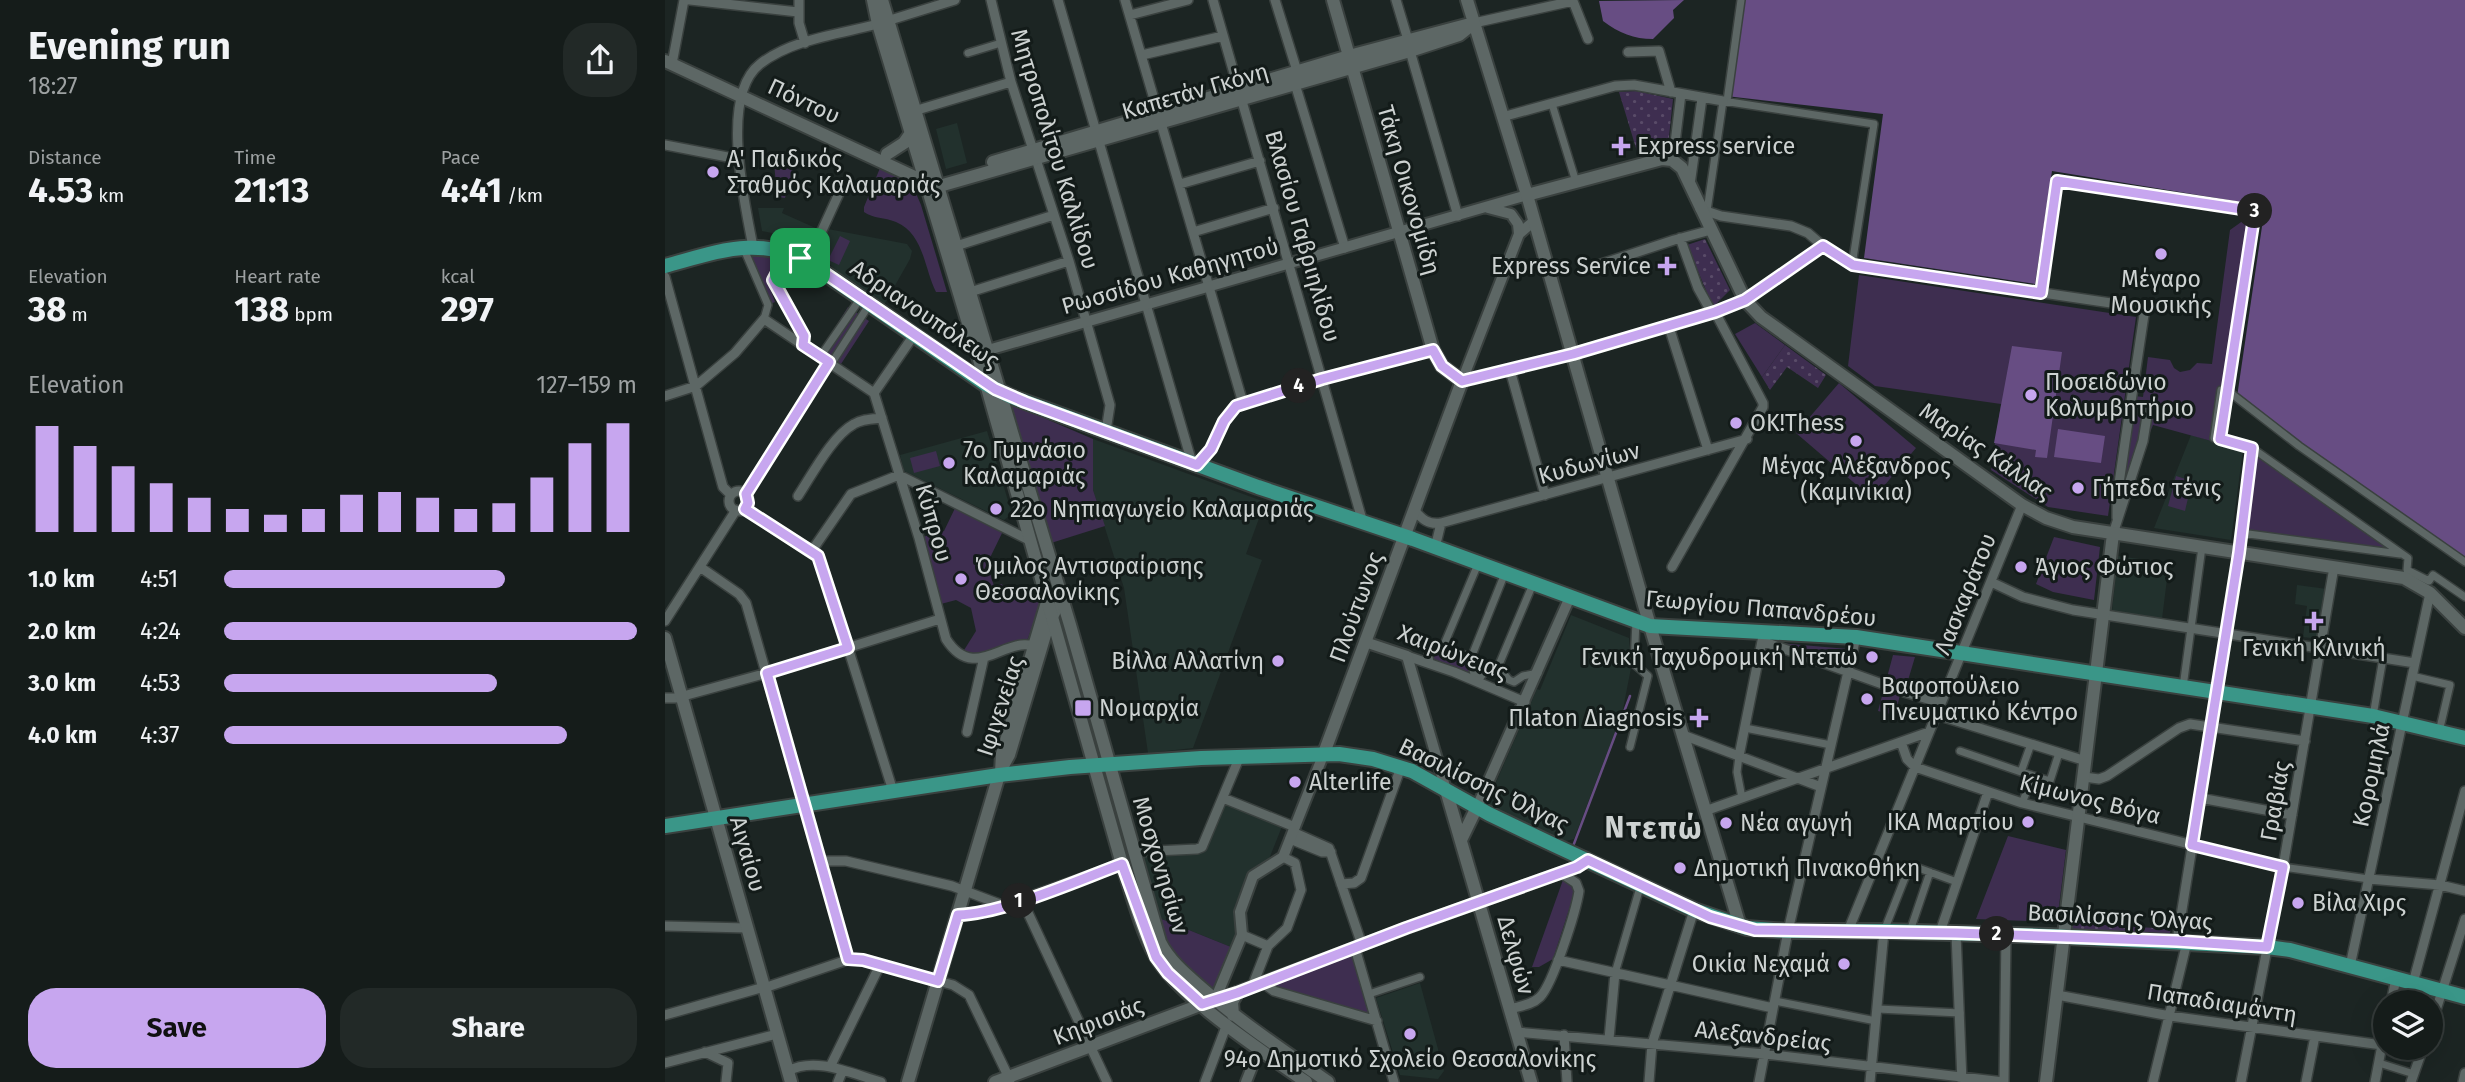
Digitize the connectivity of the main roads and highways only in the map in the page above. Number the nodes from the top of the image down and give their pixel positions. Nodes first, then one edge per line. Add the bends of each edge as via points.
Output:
1 (873, 0) edge
2 (881, 0) edge
3 (1333, 0) edge
4 (1467, 0) edge
5 (882, 22) junction
6 (1473, 23) junction
7 (669, 58) edge
8 (1351, 61) junction
9 (744, 92) junction
10 (911, 133) junction
11 (887, 154) junction
12 (929, 178) junction
13 (1527, 195) junction
14 (665, 266) edge
15 (1462, 381) joint
16 (985, 384) junction
17 (1001, 392) junction
18 (2113, 534) junction
19 (1404, 537) junction
20 (1650, 626) junction
21 (2465, 628) edge
22 (665, 638) edge
23 (2096, 674) junction
24 (2465, 738) edge
25 (1324, 753) junction
26 (1110, 764) junction
27 (1095, 765) junction
28 (999, 775) junction
29 (1446, 790) junction
30 (1476, 807) junction
31 (716, 819) junction
32 (665, 826) edge
33 (1461, 840) junction
34 (1740, 926) junction
35 (2065, 937) junction
36 (1237, 993) road end
37 (2465, 997) edge
38 (1215, 1000) junction
39 (1202, 1004) junction
40 (1230, 1019) junction
41 (789, 1077) edge
42 (1009, 1079) edge
43 (908, 1082) edge
44 (995, 1082) edge
45 (1306, 1082) edge
46 (1328, 1082) edge
47 (1531, 1082) edge
48 (2046, 1082) edge

1 - 5 main road
2 - 5 main road
3 - 8 main road, Τάκη Οικονομίδη
4 - 6 main road
5 - 10 main road
5 - 12 main road via 914,111
6 - 8 main road, Καπετάν Γκόνη
6 - 13 main road
7 - 9 main road, Πόντου
8 - 12 main road, Καπετάν Γκόνη via 1034,154
8 - 15 main road, Τάκη Οικονομίδη via 1433,350 1442,366
9 - 11 main road, Πόντου
9 - 12 main road, Πόντου
10 - 11 main road
10 - 12 main road
11 - 12 main road, Πόντου
12 - 16 main road, Μοσχονησίων
12 - 17 main road, Μοσχονησίων
13 - 18 main road, Μαρίας Κάλλας via 1660,160 1677,163 1745,300 1771,325 2022,505 2056,522
13 - 20 main road
14 - 16 main road, Αδριανουπόλεως via 748,246 788,252
15 - 19 main road, Πλούτωνος
16 - 17 main road, Αδριανουπόλεως
16 - 27 main road, Μοσχονησίων
17 - 19 main road, Γεωργίου Παπανδρέου
17 - 26 main road, Μοσχονησίων
18 - 21 main road, Μαρίας Κάλλας via 2416,578
18 - 23 main road
19 - 20 main road, Γεωργίου Παπανδρέου
19 - 25 main road, Πλούτωνος
20 - 23 main road, Γεωργίου Παπανδρέου via 1763,636 1856,637
20 - 34 main road
22 - 31 main road, Αιγαίου
23 - 24 main road, Γεωργίου Παπανδρέου via 2373,716
23 - 35 main road
25 - 26 main road, Βασιλίσσης Όλγας
25 - 29 main road, Βασιλίσσης Όλγας via 1401,767
26 - 27 main road, Βασιλίσσης Όλγας
26 - 38 main road, Μοσχονησίων via 1164,949
27 - 28 main road, Βασιλίσσης Όλγας
27 - 39 main road, Μοσχονησίων via 1122,864 1156,957
28 - 31 main road, Βασιλίσσης Όλγας
28 - 43 main road
29 - 30 main road, Βασιλίσσης Όλγας
29 - 33 main road, Δελφών
30 - 33 main road
30 - 34 main road, Βασιλίσσης Όλγας via 1694,910
31 - 32 main road, Βασιλίσσης Όλγας
31 - 41 main road, Αιγαίου
33 - 47 main road, Δελφών
34 - 35 main road, Βασιλίσσης Όλγας
35 - 37 main road, Βασιλίσσης Όλγας via 2290,950
35 - 48 main road
36 - 40 main road
38 - 39 main road, Κηφισιάς
38 - 40 main road, Μοσχονησίων
39 - 40 main road, Μοσχονησίων
39 - 42 main road, Κηφισιάς
40 - 45 main road via 1259,1049
40 - 46 main road
42 - 44 main road, Κηφισιάς

